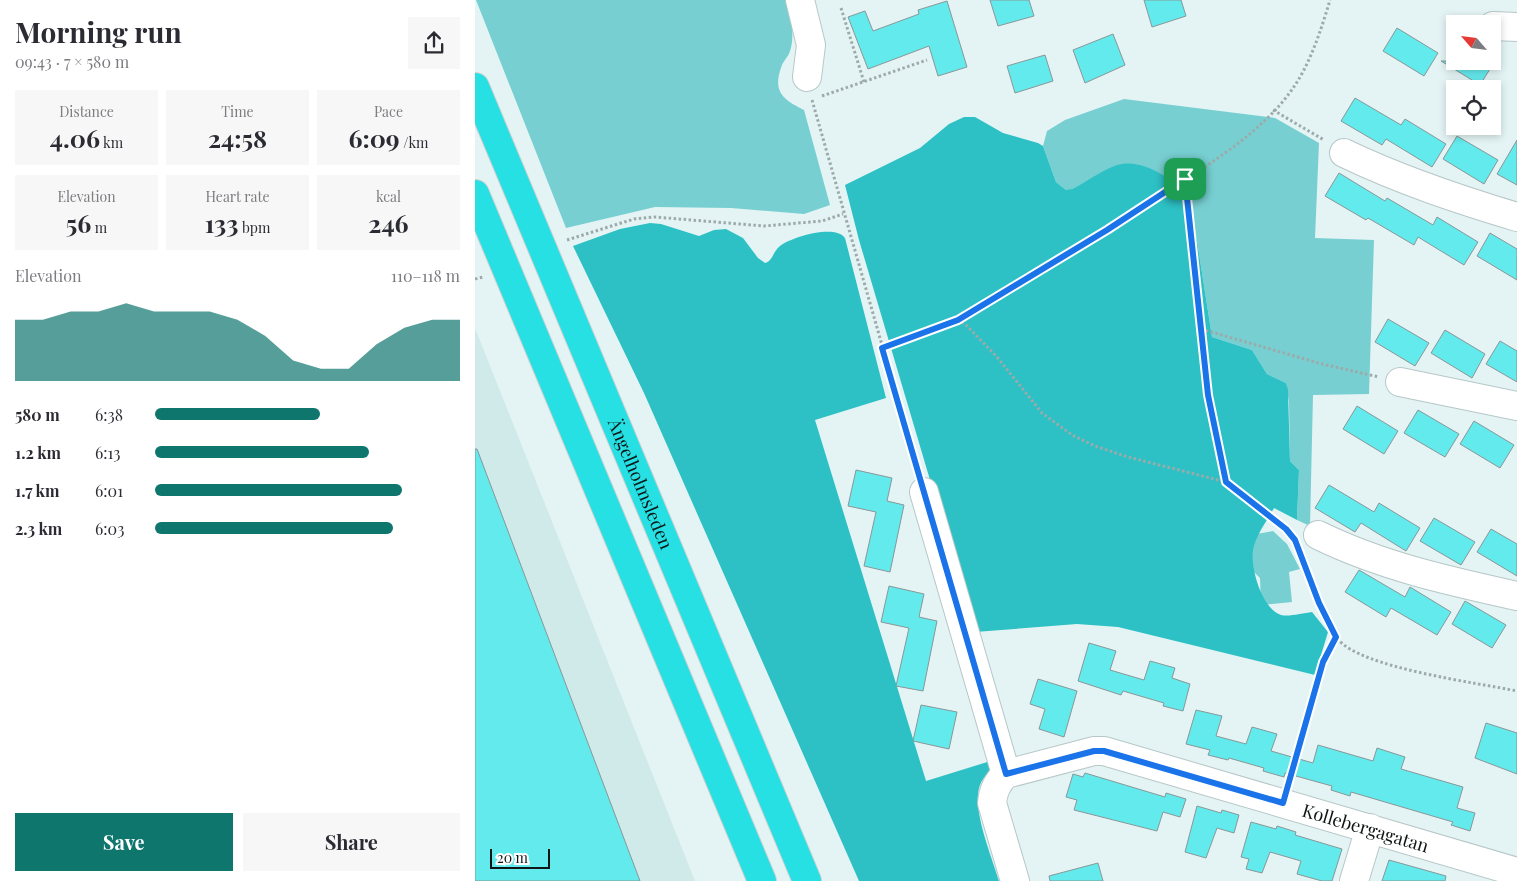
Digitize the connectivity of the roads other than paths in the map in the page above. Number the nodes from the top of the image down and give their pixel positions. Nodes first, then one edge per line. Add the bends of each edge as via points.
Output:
1 (799, 0) edge
2 (1501, 26) edge
3 (1517, 27) edge
4 (475, 87) edge
5 (810, 88) road end
6 (1344, 153) road end
7 (475, 194) edge
8 (1517, 217) edge
9 (1400, 382) road end
10 (1517, 406) edge
11 (924, 492) road end
12 (1318, 535) dead end
13 (1517, 596) edge
14 (725, 685) junction
15 (1006, 774) junction
16 (738, 823) junction
17 (1370, 828) junction
18 (1517, 872) edge
19 (753, 881) edge
20 (762, 881) edge
21 (807, 881) edge
22 (827, 881) edge
23 (1015, 881) edge
24 (1354, 881) edge

1 - 5 street via 811,45
2 - 3 street
4 - 14 highway, Ängelholmsleden
6 - 8 street via 1440,194
7 - 16 highway
9 - 10 street
11 - 15 street
12 - 13 street via 1408,571
14 - 21 highway, Ängelholmsleden
14 - 22 highway via 771,748
15 - 17 street, Kollebergagatan via 1104,751
15 - 23 street via 996,787 992,803
16 - 19 highway
16 - 20 highway
17 - 18 street, Kollebergagatan
17 - 24 street

